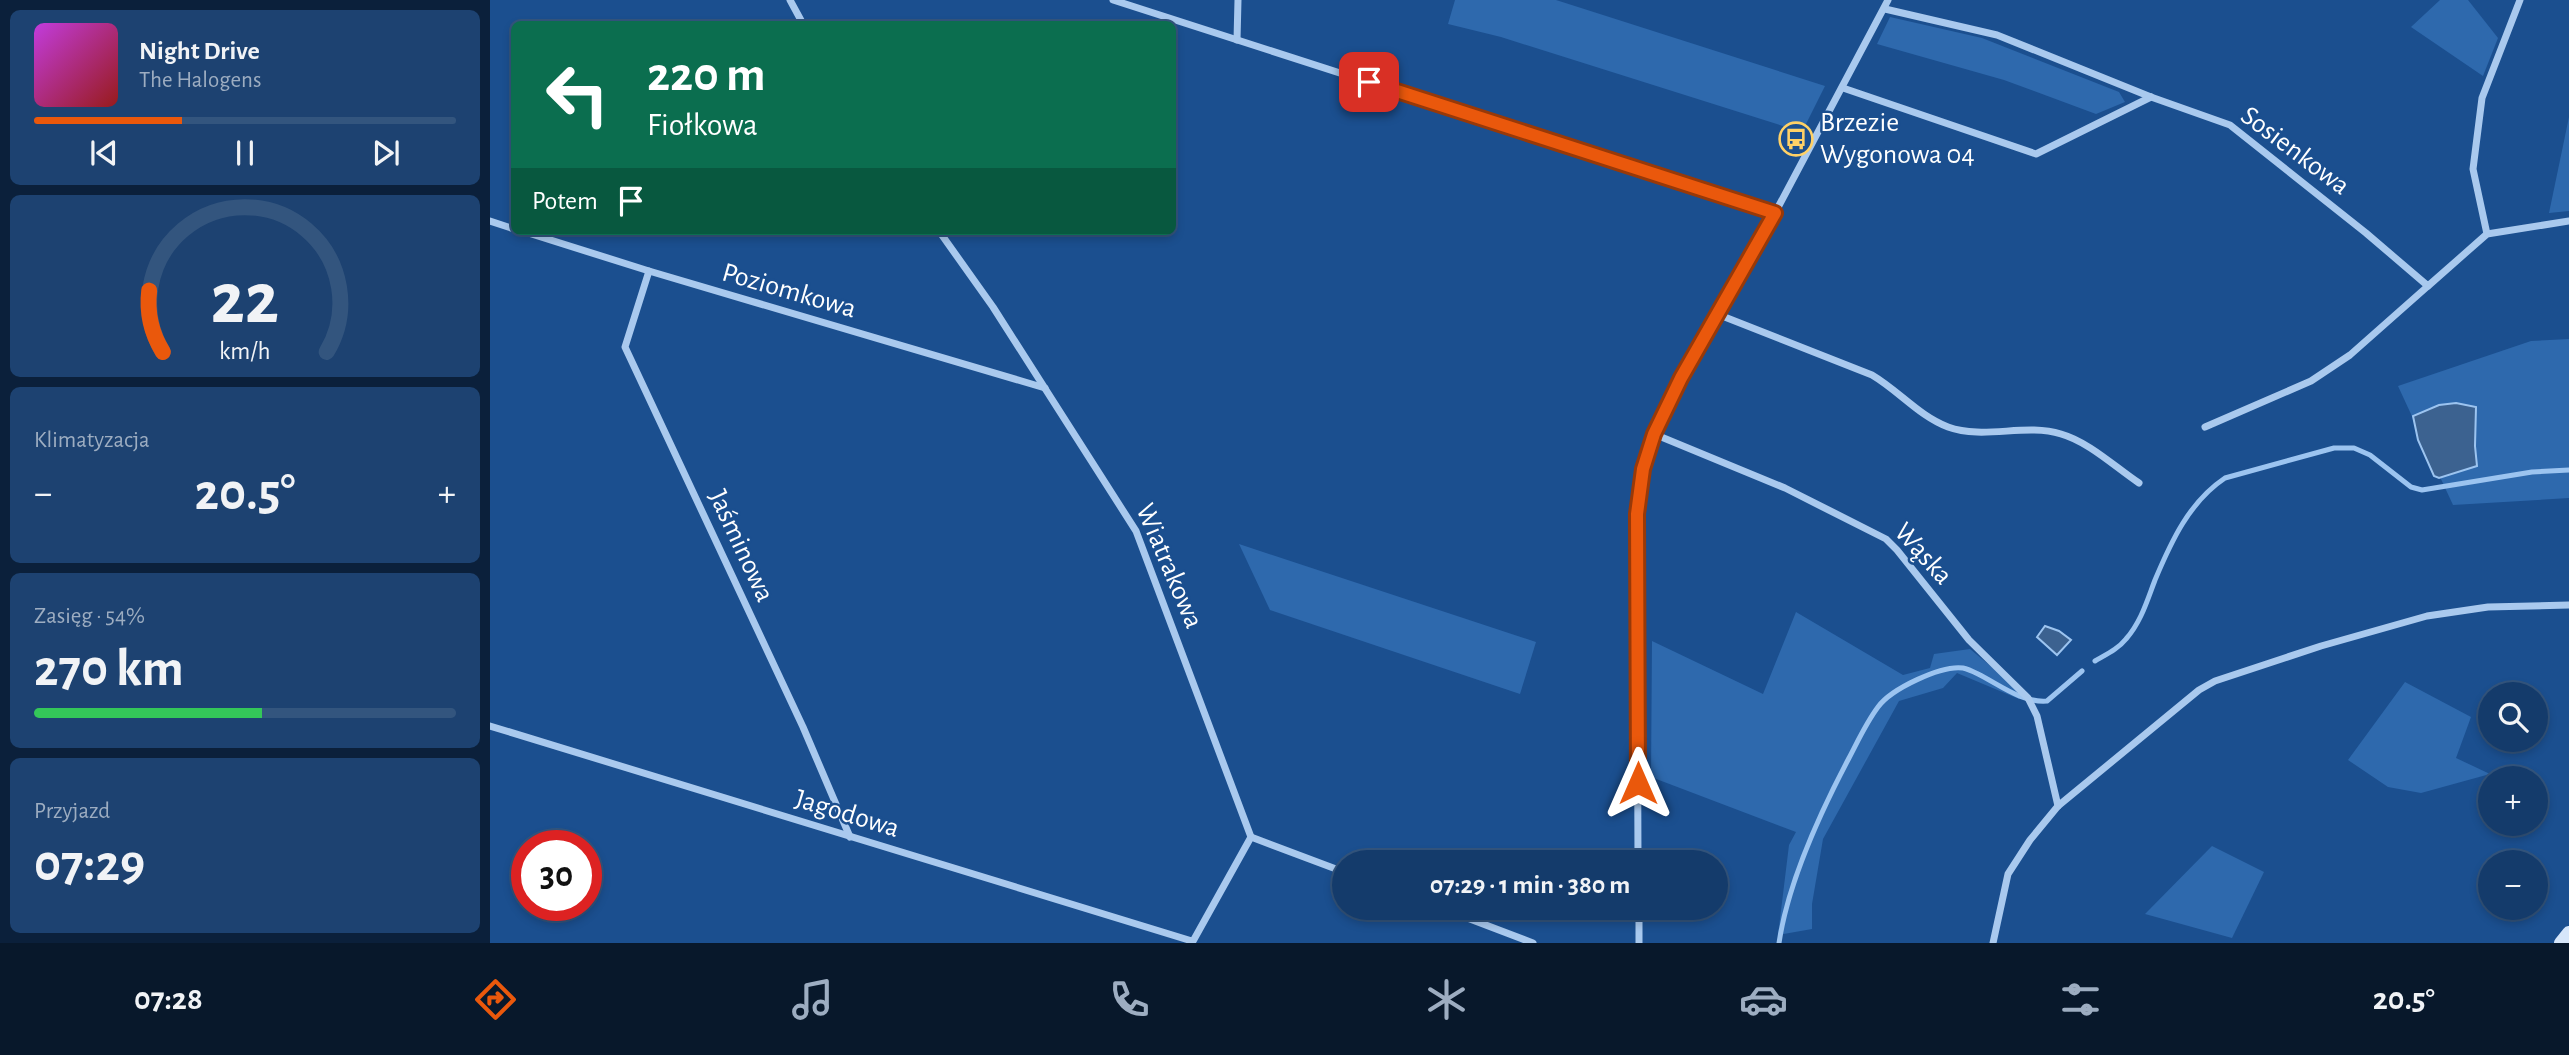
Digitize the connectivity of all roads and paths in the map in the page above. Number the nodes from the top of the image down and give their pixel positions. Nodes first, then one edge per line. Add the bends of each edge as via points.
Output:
1 (790, 0) edge
2 (1113, 0) edge
3 (1238, 0) edge
4 (1888, 0) edge
5 (2520, 0) edge
6 (1885, 9) junction
7 (801, 21) edge
8 (1237, 40) junction
9 (1843, 88) junction
10 (2151, 97) junction
11 (1775, 213) junction
12 (490, 221) edge
13 (2569, 221) edge
14 (511, 228) edge
15 (2487, 234) junction
16 (535, 235) edge
17 (942, 235) edge
18 (649, 271) junction
19 (2428, 286) junction
20 (1717, 314) junction
21 (1045, 388) junction
22 (2205, 427) dead end
23 (1654, 434) junction
24 (2139, 483) dead end
25 (2569, 605) edge
26 (490, 726) edge
27 (2058, 806) junction
28 (850, 837) junction
29 (1251, 837) junction
30 (1639, 850) edge
31 (1332, 867) edge
32 (1473, 920) edge
33 (1639, 920) edge
34 (2569, 933) edge
35 (1192, 942) edge
36 (1533, 943) edge
37 (1639, 943) edge
38 (1993, 943) edge
39 (2561, 943) edge

1 - 7 street
2 - 8 street
3 - 8 street
4 - 6 street
5 - 15 street via 2482,98 2473,169
6 - 9 street
6 - 10 street via 1997,35
8 - 11 street
9 - 10 street via 2035,154
9 - 11 street
10 - 19 street, Sosienkowa via 2231,125
11 - 20 street
12 - 14 street
13 - 15 street
15 - 19 street
16 - 18 street, Poziomkowa
17 - 21 street, Wiatrakowa
18 - 21 street, Poziomkowa
18 - 28 street, Jaśminowa via 625,347
19 - 22 street via 2350,355 2311,381
20 - 23 street
20 - 24 street via 1872,375 1950,427 2061,434
21 - 29 street, Wiatrakowa via 1136,531
23 - 27 street, Wąska via 1785,488 1886,539 1969,639 2022,689 2034,708
23 - 30 street via 1637,514
25 - 27 street via 2488,607 2427,616 2215,681 2184,701
26 - 28 street, Jagodowa
27 - 38 street via 2008,874
28 - 35 street, Jagodowa
29 - 31 street
29 - 35 street
32 - 36 street
33 - 37 street
34 - 39 street

